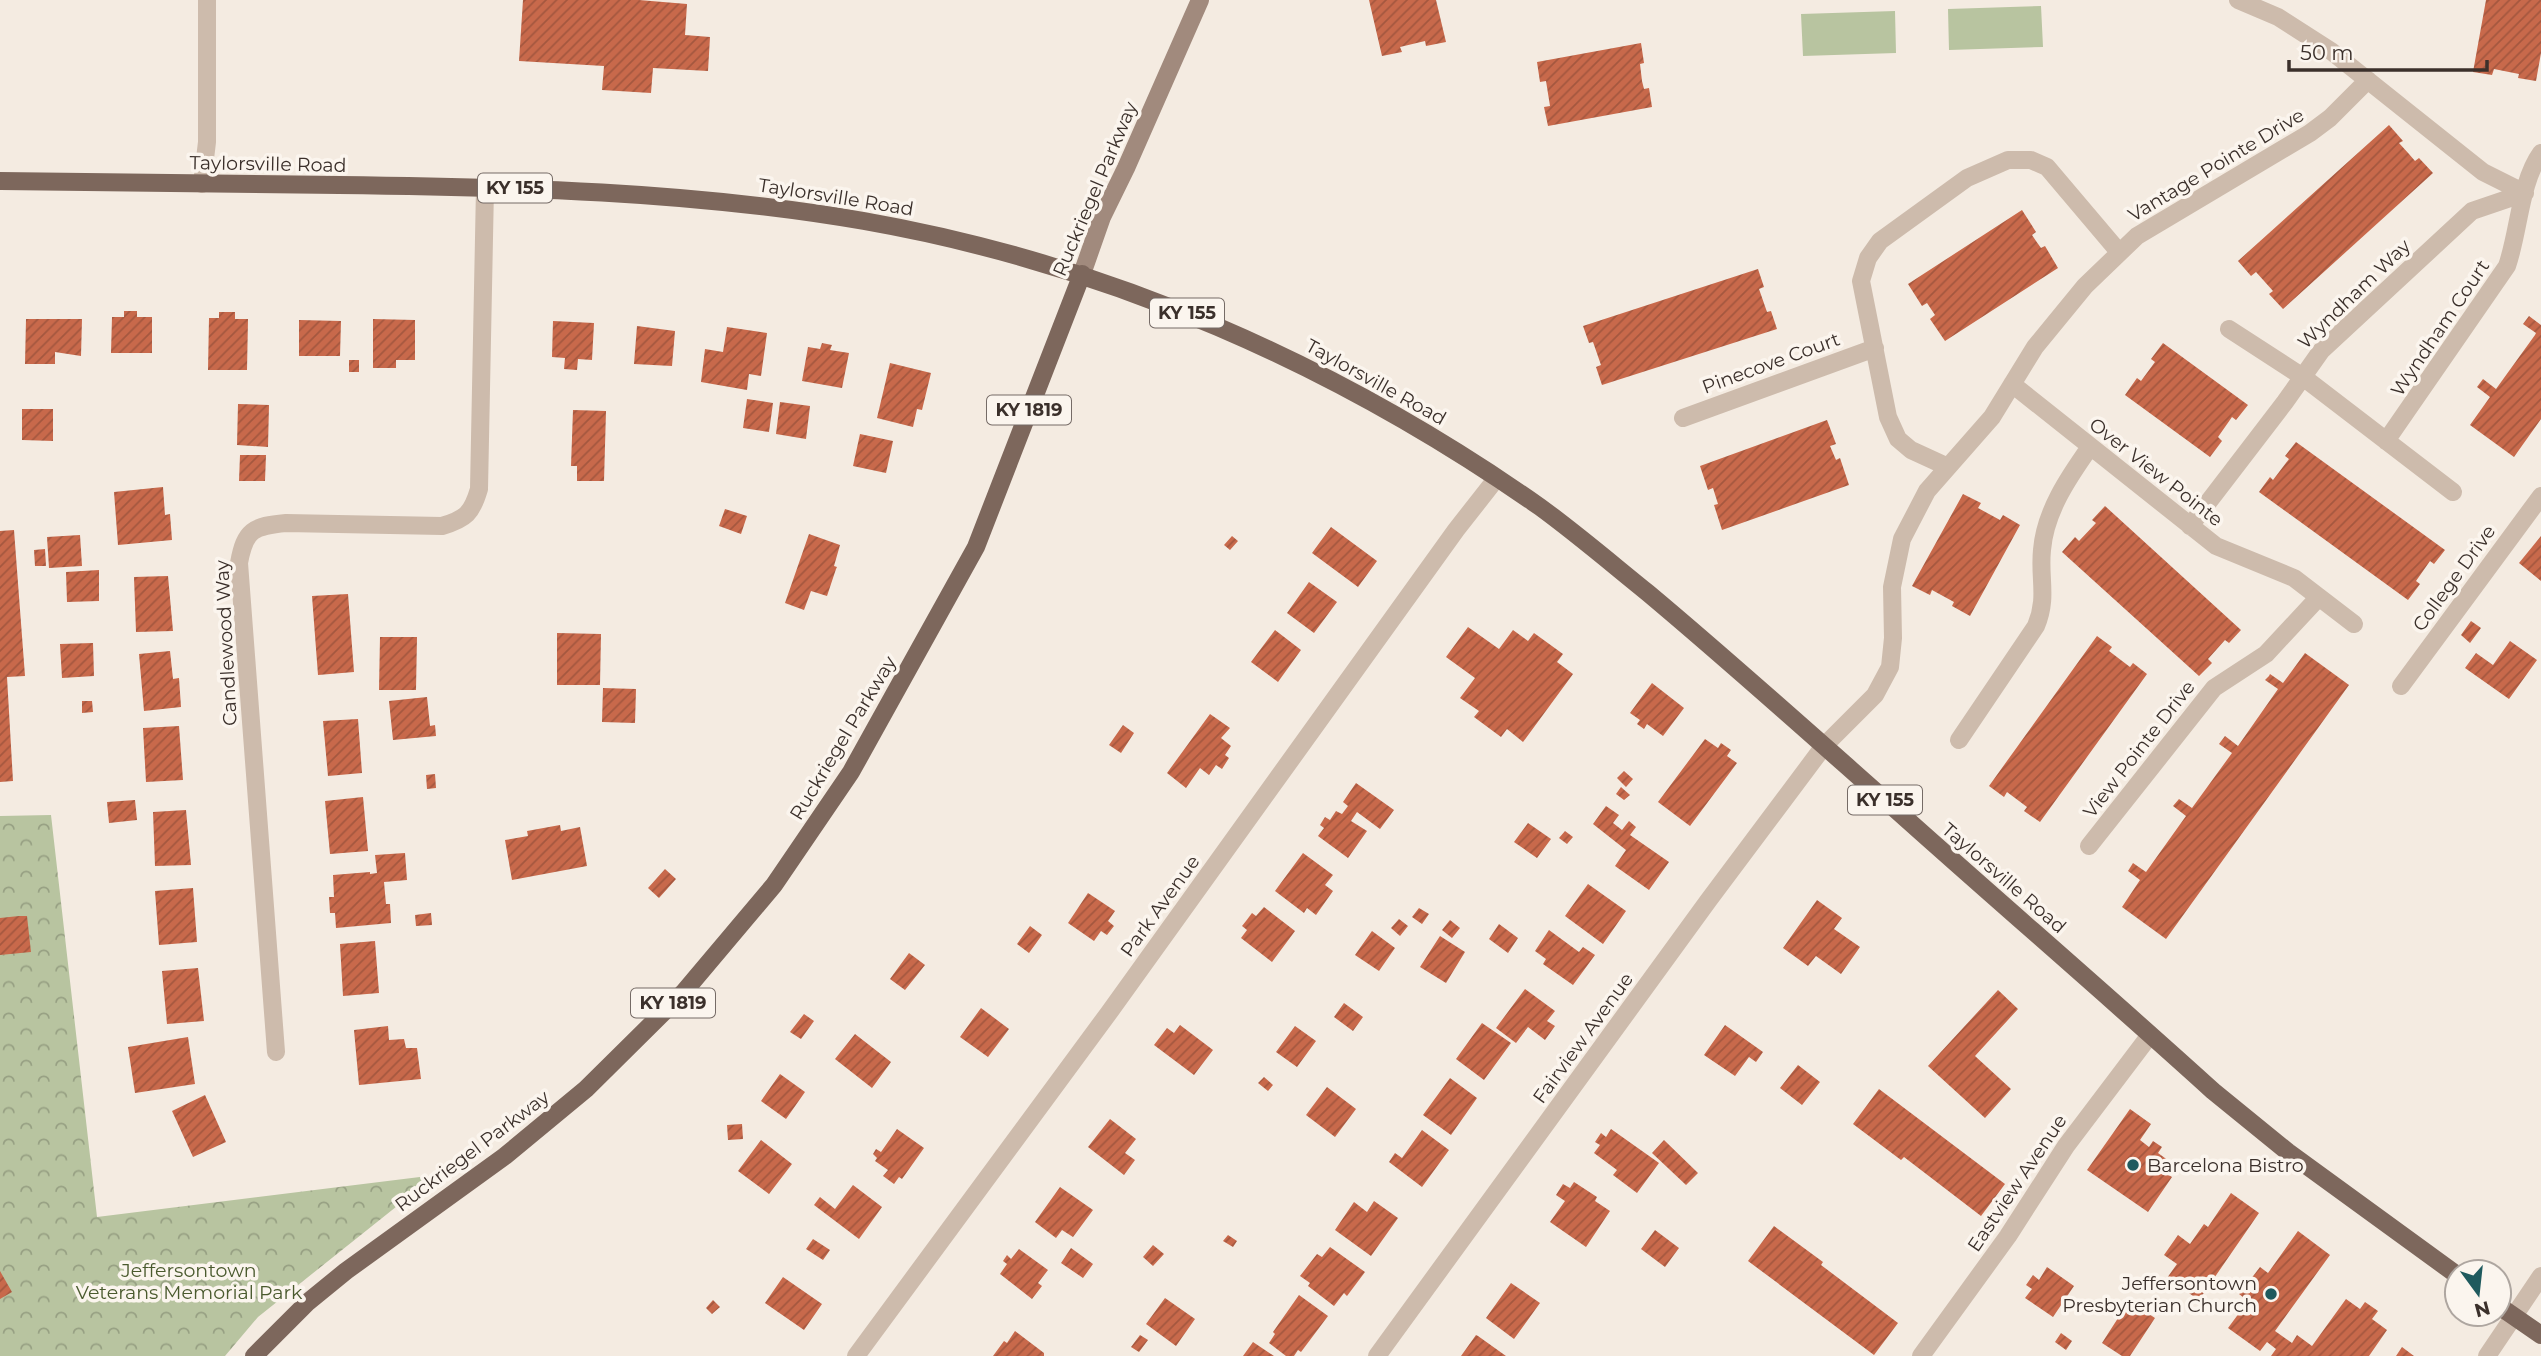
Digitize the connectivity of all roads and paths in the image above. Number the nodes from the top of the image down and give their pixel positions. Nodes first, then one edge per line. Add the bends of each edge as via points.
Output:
1 (206, 0) edge
2 (1200, 0) edge
3 (2238, 0) edge
4 (2368, 79) junction
5 (2541, 153) edge
6 (0, 181) edge
7 (202, 184) junction
8 (485, 188) junction
9 (2525, 193) junction
10 (2119, 253) junction
11 (1082, 274) junction
12 (2229, 329) dead end
13 (1875, 348) junction
14 (2303, 377) junction
15 (2012, 384) junction
16 (1683, 418) dead end
17 (2386, 441) junction
18 (2090, 447) junction
19 (1948, 467) junction
20 (1496, 479) junction
21 (2453, 492) dead end
22 (2541, 496) edge
23 (2190, 526) junction
24 (2319, 597) junction
25 (2354, 624) dead end
26 (2401, 686) dead end
27 (1959, 740) dead end
28 (1824, 746) junction
29 (2089, 846) dead end
30 (2150, 1035) junction
31 (276, 1052) dead end
32 (2443, 1265) edge
33 (2541, 1276) edge
34 (2513, 1304) edge
35 (2513, 1316) edge
36 (2499, 1328) edge
37 (2541, 1335) edge
38 (254, 1356) edge
39 (856, 1356) edge
40 (1377, 1356) edge
41 (1922, 1356) edge
42 (2487, 1356) edge

1 - 7 street via 207,142
2 - 11 main road, Ruckriegel Parkway / KY 1819 via 1102,217
3 - 4 street via 2278,17
4 - 9 street via 2483,172
4 - 10 street, Vantage Pointe Drive via 2310,133 2137,236
5 - 9 street, Wyndham Court
6 - 7 main road, Taylorsville Road / KY 155
7 - 8 main road, Taylorsville Road / KY 155
8 - 11 main road, Taylorsville Road / KY 155 via 703,199 826,215 923,232
8 - 31 street, Candlewood Way via 478,489 467,516 442,526 261,525 243,542 239,563
9 - 14 street, Wyndham Way via 2472,211 2321,351
9 - 17 street, Wyndham Court via 2507,266
10 - 13 street via 2046,167 2031,160 2008,160 1967,178 1874,249 1861,281
10 - 15 street, Vantage Pointe Drive via 2060,316
11 - 20 main road, Taylorsville Road / KY 155 via 1157,300 1290,358 1458,452
11 - 38 main road, Ruckriegel Parkway / KY 1819 via 976,547 851,772 774,886 683,993 586,1089 505,1156 346,1271
12 - 14 street
13 - 16 street, Pinecove Court
13 - 19 street via 1888,417 1898,439
14 - 17 street
14 - 23 street, Wyndham Way
15 - 18 street, Over View Pointe
15 - 19 street, Vantage Pointe Drive via 1992,416
17 - 21 street
18 - 23 street, Over View Pointe
18 - 27 street via 2046,523 2043,609 2036,626
19 - 28 street, Vantage Pointe Drive via 1927,491 1902,539 1892,587 1890,667 1875,695
20 - 28 main road, Taylorsville Road / KY 155 via 1575,533
20 - 39 street, Park Avenue
22 - 26 street, College Drive
23 - 24 street, Over View Pointe via 2216,546 2294,578
24 - 25 street, Over View Pointe
24 - 29 street, View Pointe Drive via 2266,654 2214,688
28 - 30 main road, Taylorsville Road / KY 155
28 - 40 street, Fairview Avenue
30 - 32 main road, Taylorsville Road / KY 155 via 2288,1152
30 - 41 street, Eastview Avenue via 2066,1146
33 - 34 street
35 - 37 main road
36 - 42 street

